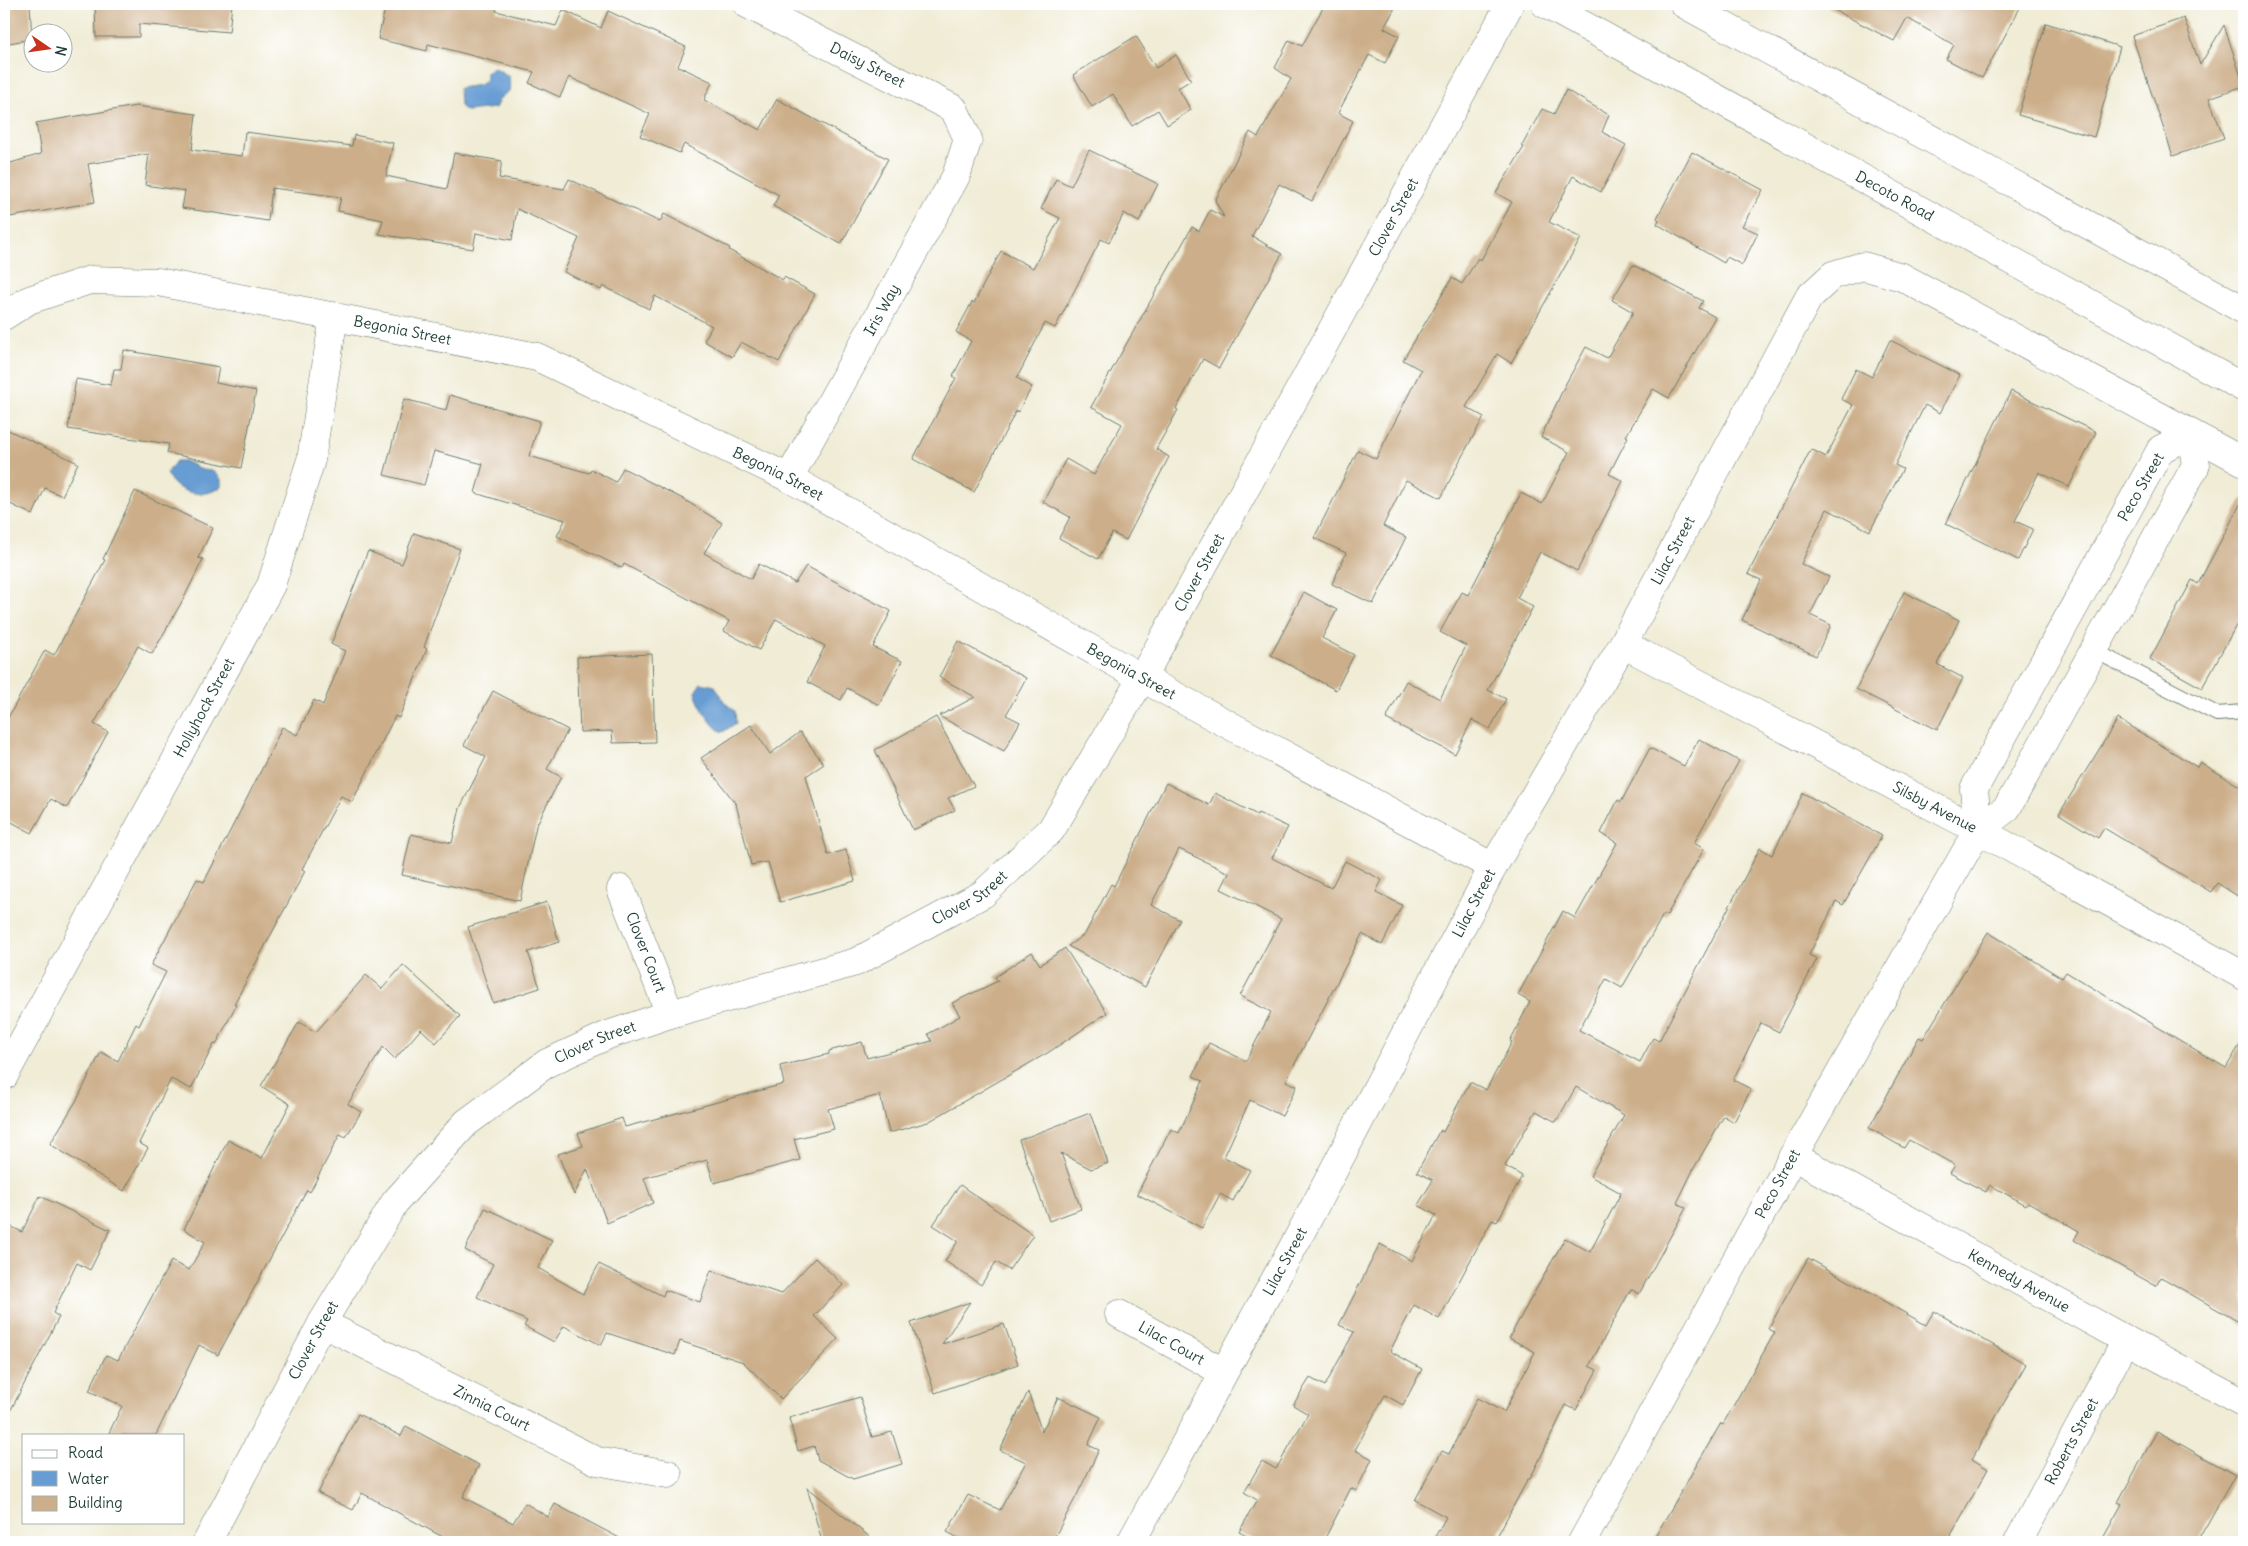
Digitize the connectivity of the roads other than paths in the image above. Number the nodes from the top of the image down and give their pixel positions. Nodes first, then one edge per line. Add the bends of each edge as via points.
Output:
1 (750, 4) edge
2 (1510, 4) edge
3 (1545, 4) edge
4 (1684, 4) edge
5 (968, 139) joint
6 (2244, 310) edge
7 (4, 316) edge
8 (334, 316) junction
9 (2244, 388) edge
10 (2191, 434) junction
11 (2244, 462) edge
12 (789, 478) junction
13 (1624, 644) junction
14 (2093, 650) junction
15 (1142, 678) junction
16 (2244, 712) edge
17 (1978, 830) junction
18 (1493, 867) junction
19 (621, 889) dead end
20 (2244, 976) edge
21 (670, 1014) junction
22 (4, 1076) edge
23 (1793, 1156) junction
24 (1119, 1314) dead end
25 (322, 1322) junction
26 (2126, 1340) junction
27 (1223, 1372) junction
28 (2244, 1403) edge
29 (668, 1474) dead end
30 (207, 1542) edge
31 (1131, 1542) edge
32 (1582, 1542) edge
33 (2018, 1542) edge

1 - 5 street, Daisy Street via 954,109
2 - 15 street, Clover Street
3 - 9 street, Decoto Road
4 - 6 street
5 - 12 street, Iris Way via 956,176
7 - 8 street, Begonia Street via 28,300 90,280 158,282
8 - 12 street, Begonia Street via 537,357
8 - 22 street, Hollyhock Street via 311,460 270,585
10 - 11 street
10 - 13 street, Lilac Street via 1902,277 1863,266 1833,275 1809,296
10 - 14 street, Peco Street via 2196,465
10 - 17 street, Peco Street via 2161,449 1974,789
12 - 15 street, Begonia Street
13 - 17 street, Silsby Avenue
13 - 18 street, Lilac Street
14 - 16 lane via 2217,714
14 - 17 street, Peco Street via 2007,808
15 - 18 street, Begonia Street
15 - 21 street, Clover Street via 1052,830 983,894 856,962
17 - 20 street, Silsby Avenue
17 - 23 street, Peco Street
18 - 27 street, Lilac Street via 1299,1236
19 - 21 street, Clover Court
21 - 25 street, Clover Street via 608,1035 547,1063 466,1123 395,1202
23 - 26 street, Kennedy Avenue
23 - 32 street, Peco Street
24 - 27 street, Lilac Court
25 - 29 street, Zinnia Court via 597,1461
25 - 30 street, Clover Street
26 - 28 street, Kennedy Avenue
26 - 33 street, Roberts Street
27 - 31 street, Lilac Street

